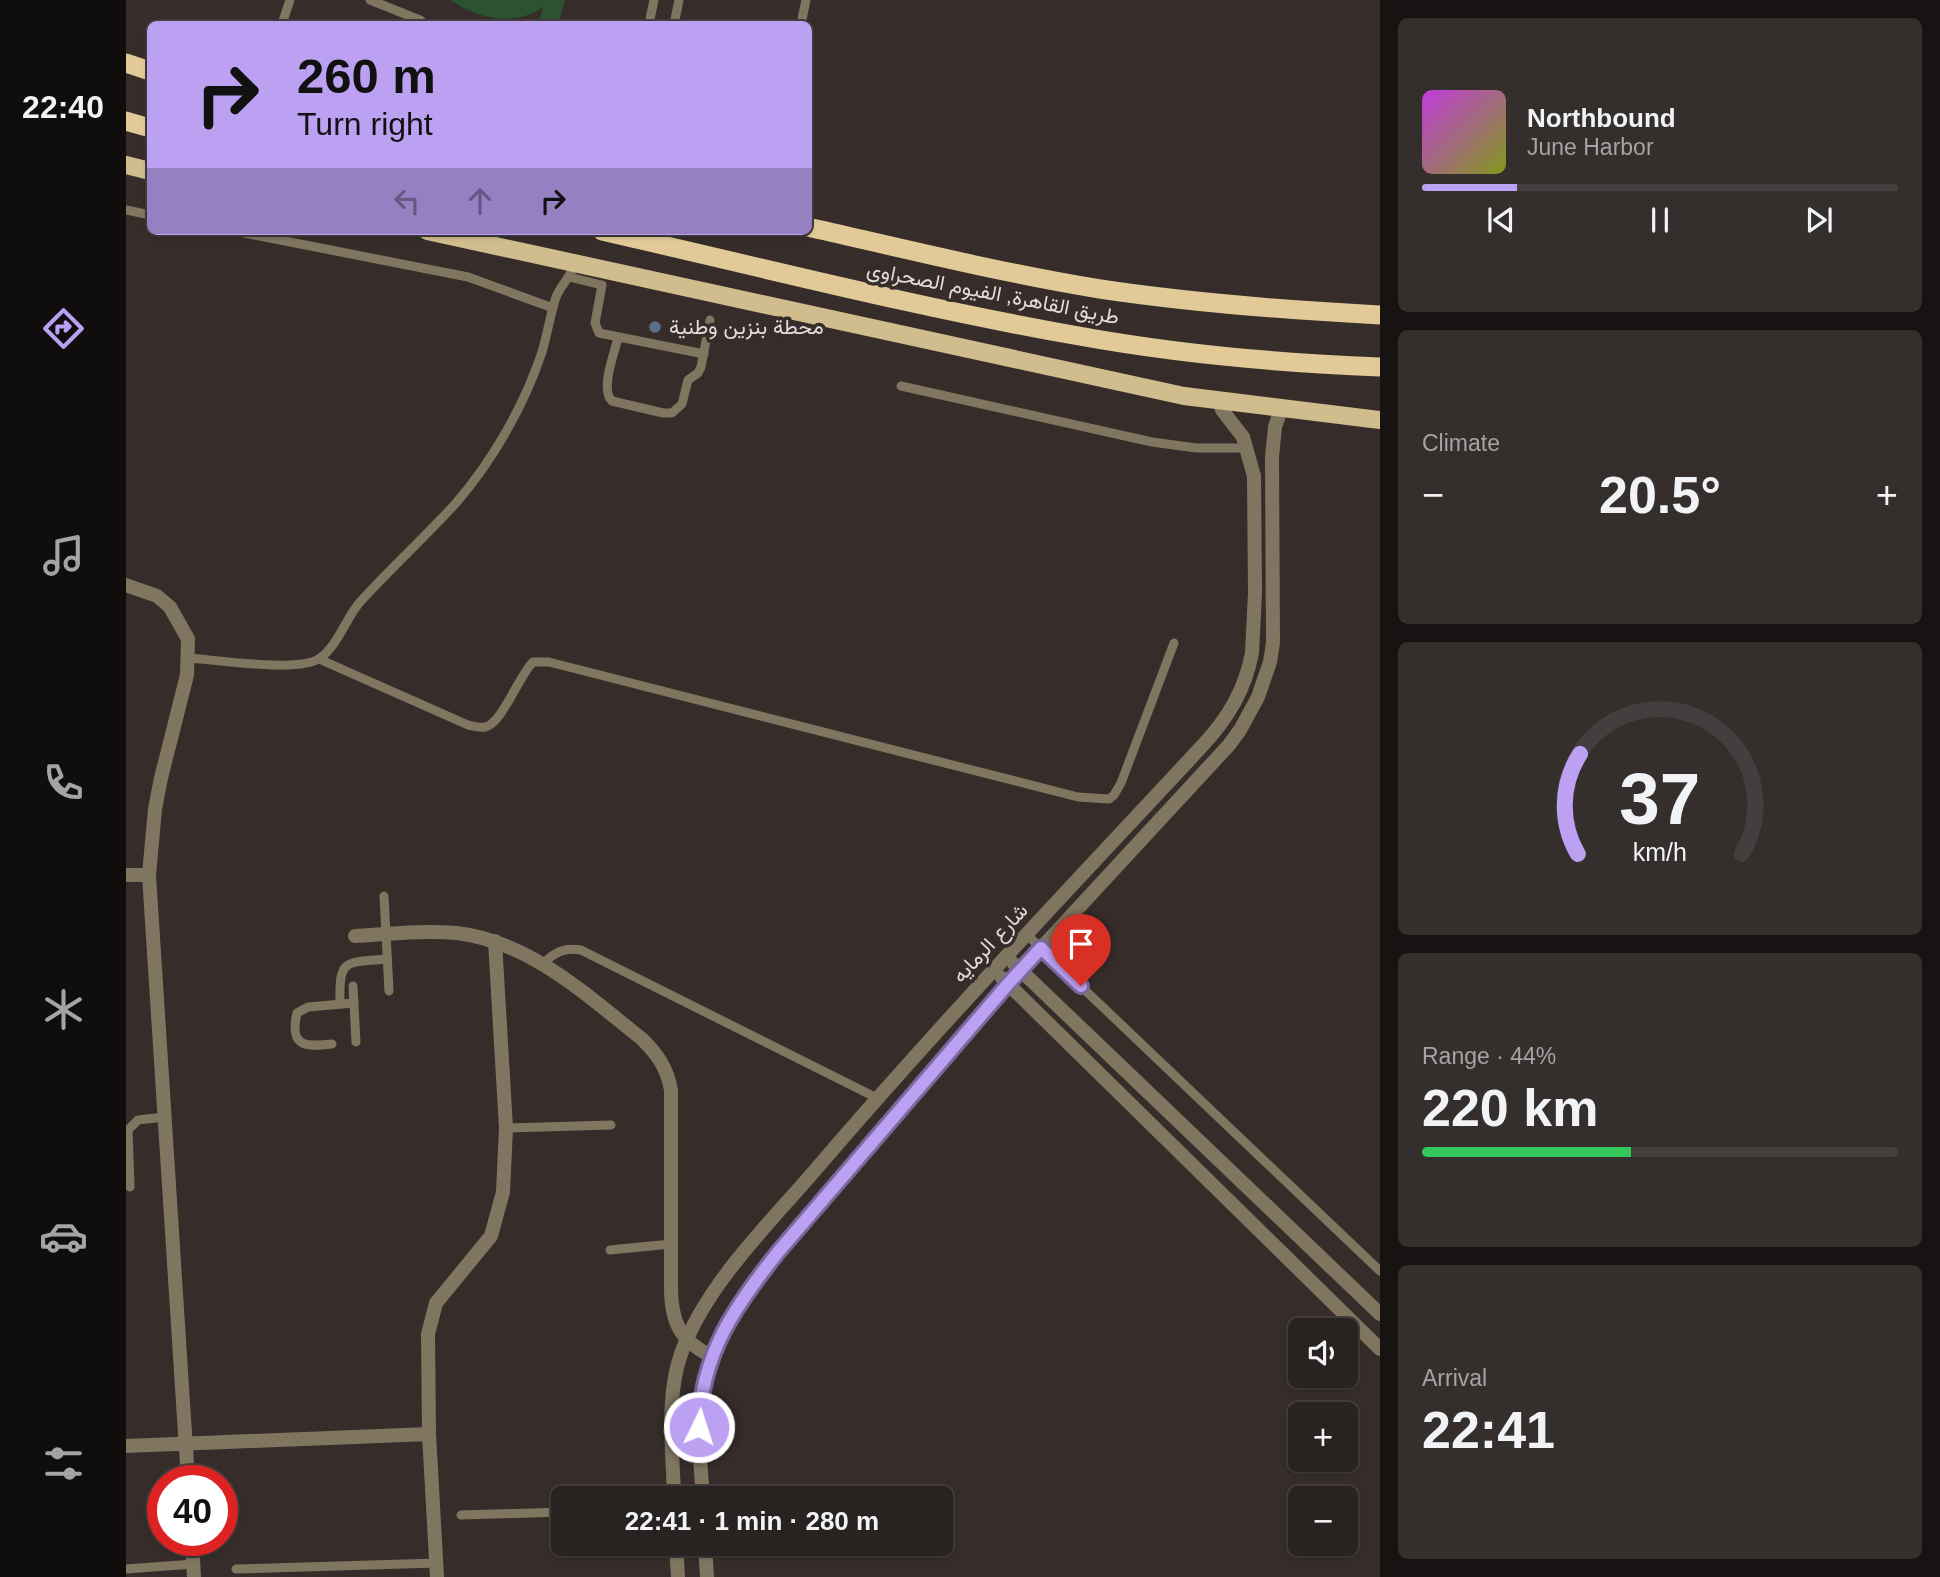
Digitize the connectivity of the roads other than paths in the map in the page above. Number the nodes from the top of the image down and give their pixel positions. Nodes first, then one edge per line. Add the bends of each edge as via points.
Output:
1 (290, 0) edge
2 (370, 0) edge
3 (654, 0) edge
4 (679, 0) edge
5 (806, 0) edge
6 (283, 21) edge
7 (421, 21) edge
8 (650, 21) edge
9 (675, 21) edge
10 (802, 21) edge
11 (126, 63) edge
12 (147, 70) edge
13 (126, 121) edge
14 (147, 127) edge
15 (126, 165) edge
16 (147, 170) edge
17 (126, 210) edge
18 (147, 214) edge
19 (812, 228) edge
20 (254, 235) edge
21 (442, 235) edge
22 (620, 235) edge
23 (572, 270) junction
24 (553, 308) junction
25 (1380, 315) edge
26 (710, 320) dead end
27 (618, 338) junction
28 (704, 354) junction
29 (1380, 367) edge
30 (901, 386) dead end
31 (1219, 400) junction
32 (1281, 409) junction
33 (1380, 420) edge
34 (1248, 448) junction
35 (126, 585) edge
36 (1174, 643) dead end
37 (189, 659) junction
38 (319, 659) junction
39 (126, 875) edge
40 (149, 875) junction
41 (384, 896) dead end
42 (385, 934) junction
43 (1026, 934) junction
44 (355, 936) dead end
45 (495, 941) junction
46 (1041, 948) junction
47 (1007, 956) junction
48 (387, 959) junction
49 (544, 963) junction
50 (994, 970) junction
51 (1021, 970) junction
52 (1008, 984) junction
53 (353, 986) dead end
54 (389, 992) dead end
55 (354, 1003) junction
56 (340, 1004) junction
57 (356, 1042) dead end
58 (332, 1044) dead end
59 (877, 1098) junction
60 (165, 1117) junction
61 (611, 1125) dead end
62 (506, 1128) junction
63 (130, 1187) dead end
64 (671, 1244) junction
65 (610, 1251) dead end
66 (1380, 1271) edge
67 (1380, 1314) edge
68 (687, 1339) junction
69 (1380, 1349) edge
70 (711, 1356) junction
71 (429, 1434) junction
72 (186, 1444) junction
73 (126, 1446) edge
74 (187, 1465) edge
75 (674, 1486) edge
76 (703, 1486) edge
77 (551, 1512) edge
78 (461, 1515) dead end
79 (677, 1556) edge
80 (706, 1556) edge
81 (126, 1569) edge
82 (236, 1569) dead end
83 (437, 1570) edge
84 (194, 1571) edge
85 (678, 1577) edge
86 (707, 1577) edge

1 - 6 lane
2 - 7 lane
3 - 8 lane
4 - 9 lane
5 - 10 lane
11 - 12 highway
13 - 14 highway
15 - 16 main road
17 - 18 lane
19 - 25 highway, طريق القاهرة, الفيوم الصحراوى via 1099,288 1267,308
20 - 24 lane via 468,277
21 - 23 main road
22 - 29 highway, طريق القاهرة, الفيوم الصحراوى via 1081,337 1229,357
23 - 24 lane
23 - 27 lane via 602,285 595,327 602,335
23 - 31 main road
24 - 38 lane via 531,379 484,466 456,503 355,607
26 - 28 lane
27 - 28 lane
27 - 28 lane via 608,397 663,413 680,408 686,382 700,370
30 - 34 lane via 1152,442
31 - 32 main road
31 - 34 street, شارع الرمايه
32 - 33 main road
32 - 46 street, شارع الرمايه via 1272,457 1273,643 1258,697 1228,745
34 - 43 street, شارع الرمايه via 1255,490 1255,593 1252,653 1243,687 1217,730
35 - 37 street via 157,596 170,607 188,639
36 - 38 lane via 1121,783 1109,799 1078,797 549,662 533,663 525,670 498,719 485,727 468,725
37 - 38 lane via 292,666
37 - 40 street via 155,810
39 - 40 street
40 - 60 street
41 - 42 lane
42 - 44 street
42 - 45 street via 441,932
42 - 48 lane
43 - 46 lane
43 - 47 street, شارع الرمايه
45 - 49 street
45 - 62 street
46 - 51 street, شارع الرمايه
46 - 66 lane
47 - 50 street, شارع الرمايه
47 - 51 street
48 - 54 lane
48 - 56 lane via 345,966 340,977
49 - 59 lane via 558,951 581,950
49 - 64 street via 642,1039 665,1068 671,1090
50 - 52 street
50 - 59 street, شارع الرمايه
51 - 52 street, شارع الرمايه
51 - 67 street
52 - 69 street
52 - 70 street, شارع الرمايه via 773,1259 733,1314
53 - 55 lane
55 - 56 lane
55 - 57 lane
56 - 58 lane via 303,1008 296,1017 302,1044
59 - 68 street, شارع الرمايه via 734,1264
60 - 63 lane via 138,1120 128,1130
60 - 72 street
61 - 62 lane
62 - 71 street via 503,1192 496,1223 484,1245 436,1303 430,1318
64 - 65 lane
64 - 68 street via 673,1317
68 - 70 street
68 - 75 street, شارع الرمايه via 672,1406
70 - 76 street, شارع الرمايه via 700,1409
71 - 72 street
71 - 83 street
72 - 73 street
72 - 74 street
77 - 78 lane
79 - 85 street
80 - 86 street
81 - 84 lane
82 - 83 lane

